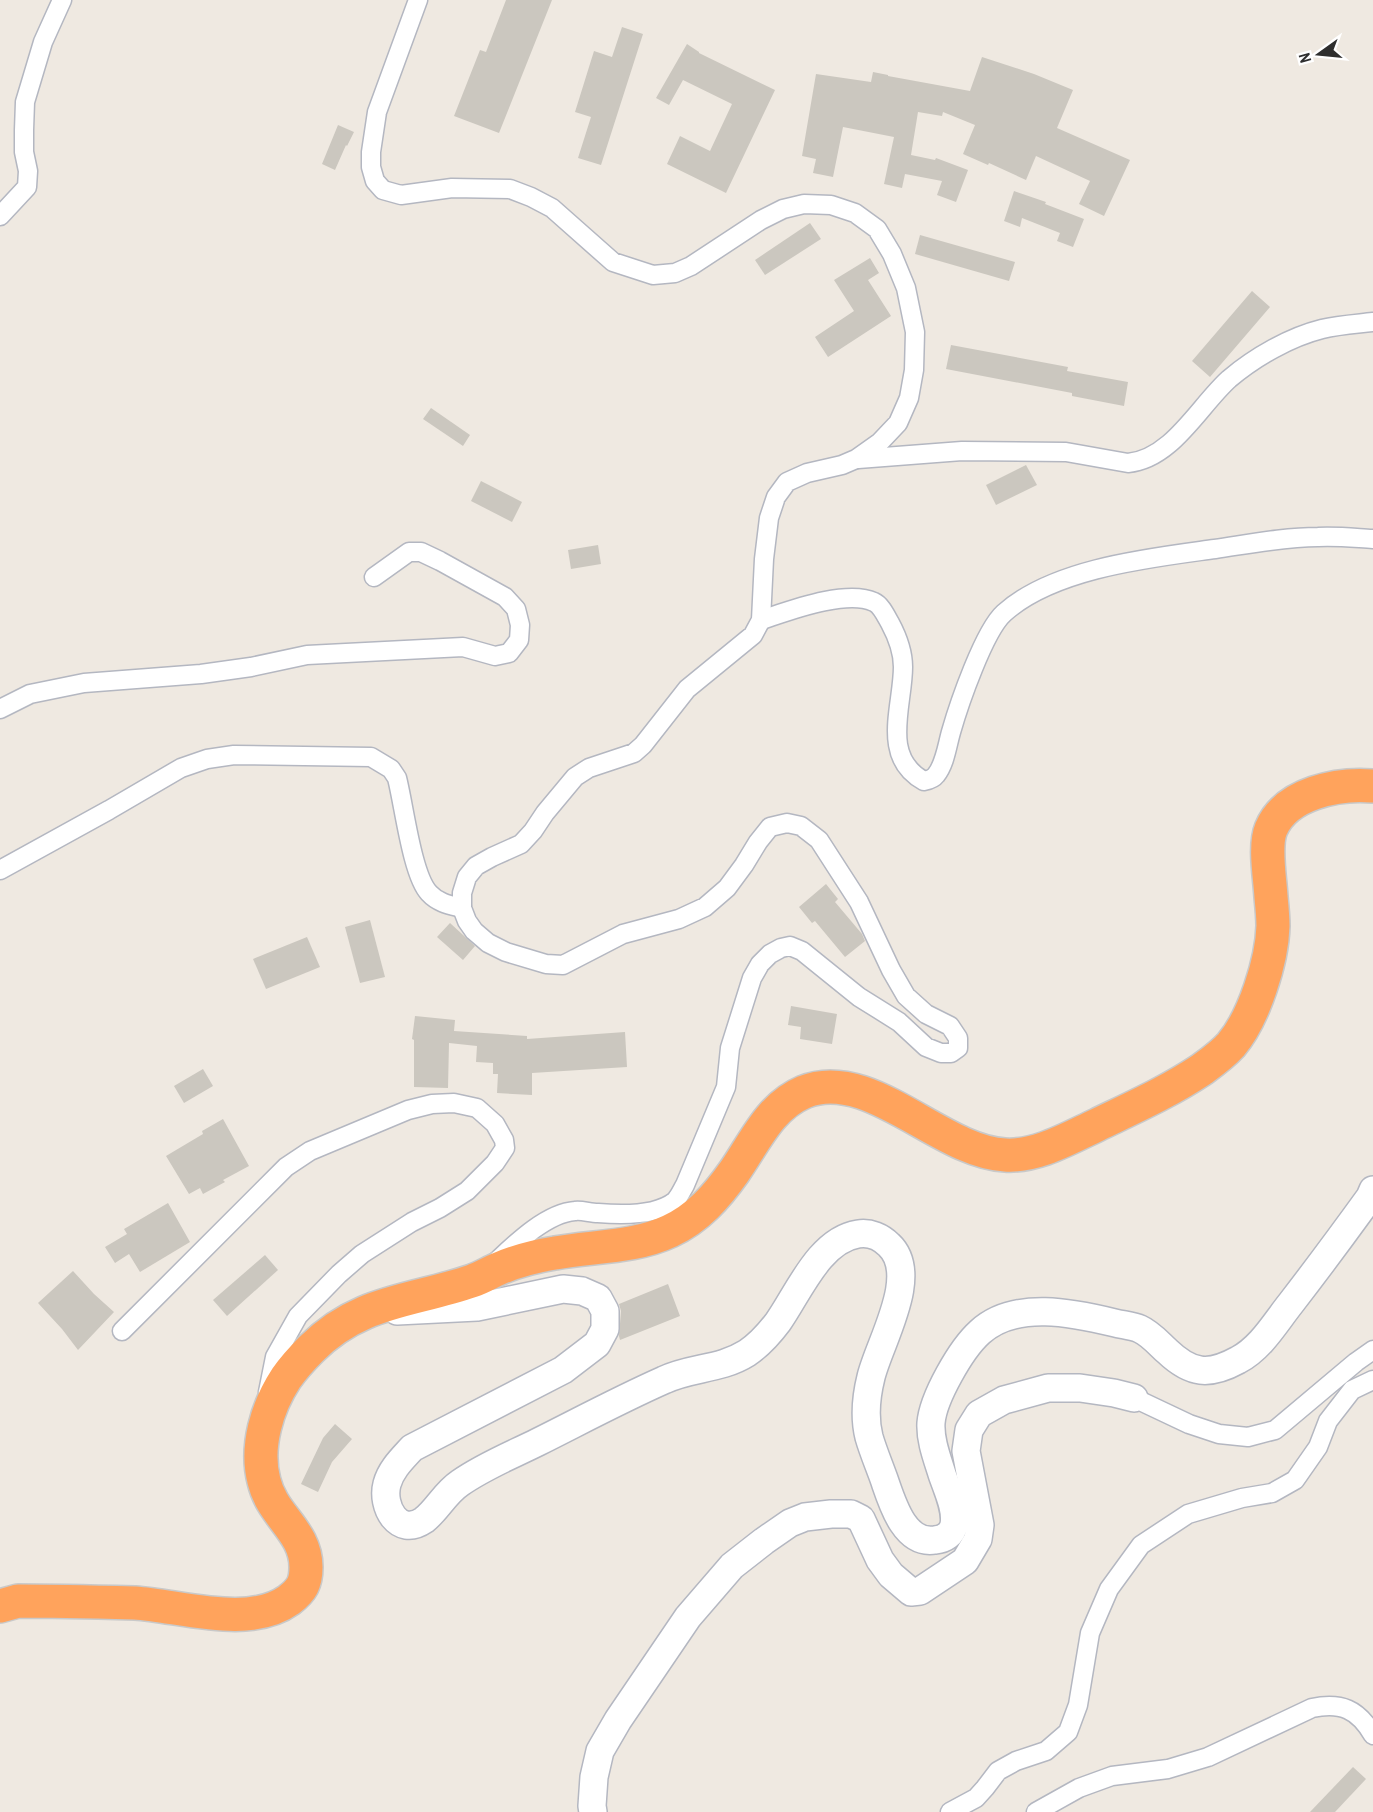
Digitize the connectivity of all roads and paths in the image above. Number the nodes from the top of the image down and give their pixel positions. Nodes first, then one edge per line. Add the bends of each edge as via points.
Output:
1 (62, 0) edge
2 (418, 0) edge
3 (0, 216) edge
4 (1373, 322) edge
5 (856, 459) junction
6 (1373, 539) edge
7 (374, 577) dead end
8 (761, 620) junction
9 (0, 709) edge
10 (1373, 786) edge
11 (0, 870) edge
12 (462, 908) junction
13 (1373, 1190) edge
14 (475, 1280) junction
15 (361, 1313) junction
16 (122, 1331) dead end
17 (1373, 1350) edge
18 (1373, 1380) edge
19 (1134, 1398) joint
20 (266, 1423) junction
21 (0, 1606) edge
22 (1373, 1735) edge
23 (593, 1812) edge
24 (950, 1812) edge
25 (1036, 1812) edge

1 - 3 street via 43,42 26,102 27,187
2 - 5 street via 377,112 371,167 375,182 383,190 401,195 452,188 510,189 552,208 613,262 653,275 675,273 691,266 761,220 804,204 831,205 855,213 877,229 906,288 915,332 914,370 909,398 898,423
4 - 5 street via 1297,337 1257,359 1228,381 1174,439 1137,462 1066,452 962,451
5 - 8 street via 807,472 787,482 776,497 764,559
6 - 8 street via 1276,540 1185,553 1082,573 1036,592 1003,614 993,627 973,670 936,776 924,781 900,755 897,711 903,664 894,631 876,602 859,598 835,600
7 - 9 street via 409,552 421,552 505,597 516,609 519,640 509,653 495,656 463,647 306,655 251,668 84,683 30,694
8 - 12 street via 753,635 687,689 634,753 589,768 575,777 521,844 476,867 466,877
10 - 14 highway via 1338,787 1285,807 1270,831 1273,926 1269,961 1250,1014 1234,1042 1218,1058 1169,1090 1049,1146 1029,1154 1007,1156 963,1145 899,1108 858,1092 832,1087 807,1091 782,1105 762,1127 714,1198 695,1216 667,1232 601,1248 547,1254
11 - 12 street via 181,768 207,759 371,756 397,778 419,878 441,903
12 - 14 street via 466,921 488,943 546,964 563,965 623,934 679,919 705,907 727,888 770,826 801,826 819,840 859,902 906,996 926,1014 950,1026 958,1038 958,1048 951,1053 926,1047 899,1022 859,997 802,951 790,946 781,948 760,964 752,978 730,1048 726,1087 676,1199 664,1207 631,1214 575,1211 556,1216 522,1239
13 - 15 main road via 1253,1352 1233,1364 1209,1371 1190,1369 1140,1329 1091,1317 1015,1313 983,1329 960,1355 931,1418 931,1436 955,1521 945,1538 931,1542 908,1530 895,1509 866,1422 872,1372 887,1336 902,1270 896,1251 880,1236 860,1233 837,1241 809,1270 767,1335 745,1354 713,1368 669,1377 484,1468 451,1490 428,1518 404,1526 394,1519 387,1505 386,1486 395,1467 412,1448 581,1357 597,1344 605,1329 605,1311 598,1298 563,1289 477,1307
14 - 15 highway
15 - 20 highway via 328,1332 302,1358 285,1379
16 - 20 street via 286,1167 310,1151 408,1110 432,1104 477,1108 495,1124 504,1140 505,1148 495,1163 467,1191 362,1254 298,1316 275,1357
17 - 19 street via 1275,1430 1248,1437 1219,1434 1189,1424
18 - 24 street via 1352,1390 1328,1420 1318,1447 1295,1480 1272,1493 1188,1514 1141,1545 1109,1589 1090,1633 1078,1705 1068,1732 1046,1751 998,1771 976,1798
19 - 23 main road via 1080,1388 1048,1388 1004,1400 980,1414 969,1431 966,1451 980,1525 978,1539 964,1561 920,1591 911,1592 891,1575 861,1520 851,1514 805,1517 764,1541 732,1566 688,1617 618,1720 600,1751
20 - 21 highway via 260,1446 263,1479 270,1500 306,1552 302,1588 282,1605 235,1614 132,1603 18,1601
22 - 25 street via 1358,1715 1344,1707 1312,1707 1208,1757 1168,1769 1112,1776 1078,1788

